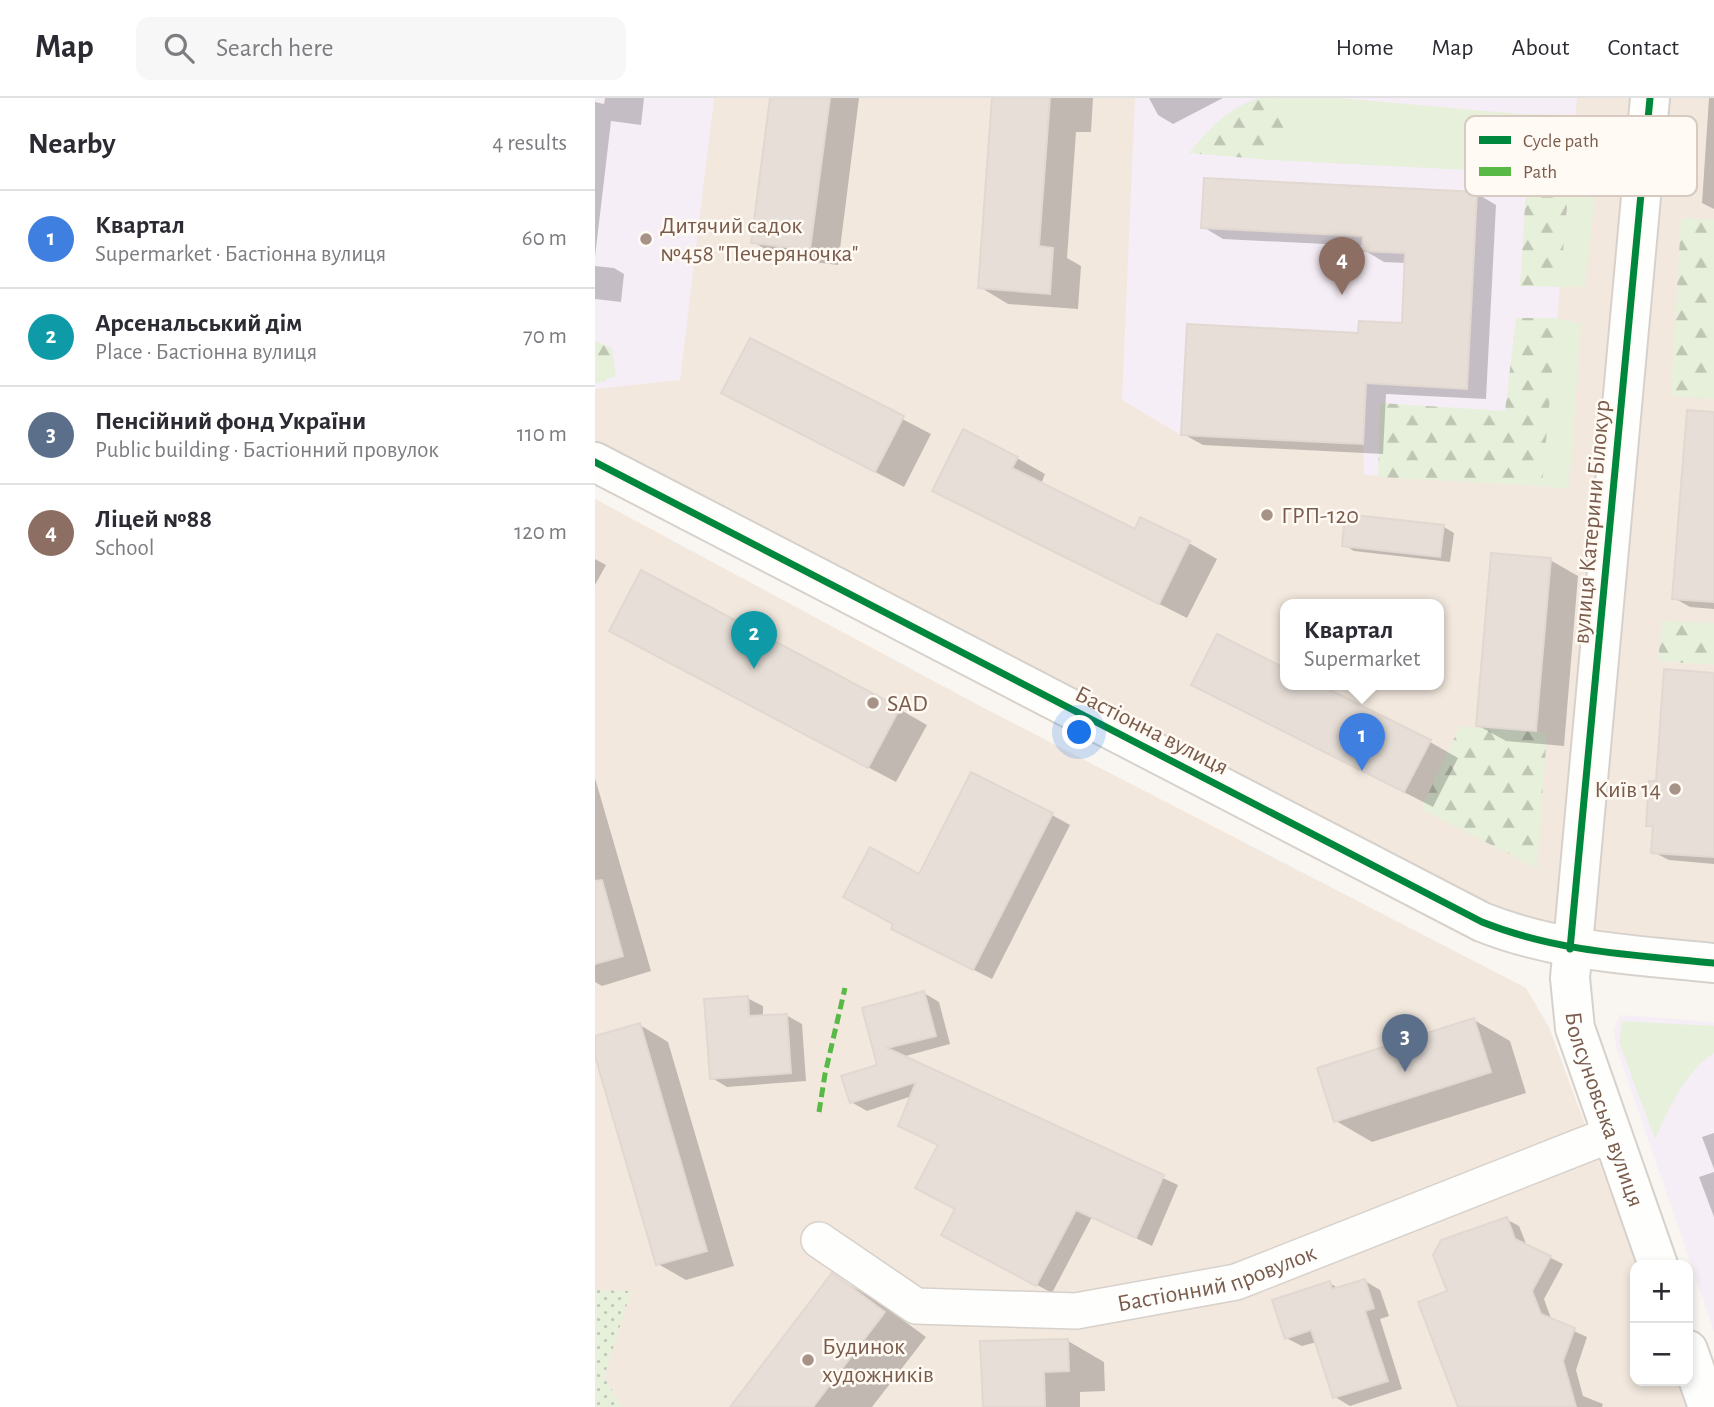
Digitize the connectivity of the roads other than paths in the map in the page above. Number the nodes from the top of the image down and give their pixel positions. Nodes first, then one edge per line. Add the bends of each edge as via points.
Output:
1 (1650, 98) edge
2 (1648, 116) edge
3 (1641, 196) edge
4 (595, 462) edge
5 (1570, 949) junction
6 (1714, 963) edge
7 (1612, 1134) junction
8 (819, 1240) dead end
9 (1656, 1260) edge
10 (1693, 1364) edge
11 (1708, 1407) edge

1 - 2 street, вулиця Катерини Білокур
3 - 5 street, вулиця Катерини Білокур
4 - 5 street, Бастіонна вулиця via 1482,922 1521,938
5 - 6 street, Бастіонна вулиця
5 - 7 street, Болсуновська вулиця via 1574,1028
7 - 8 street, Бастіонний провулок via 1236,1282 1076,1311 916,1306
7 - 9 street, Болсуновська вулиця
10 - 11 street

